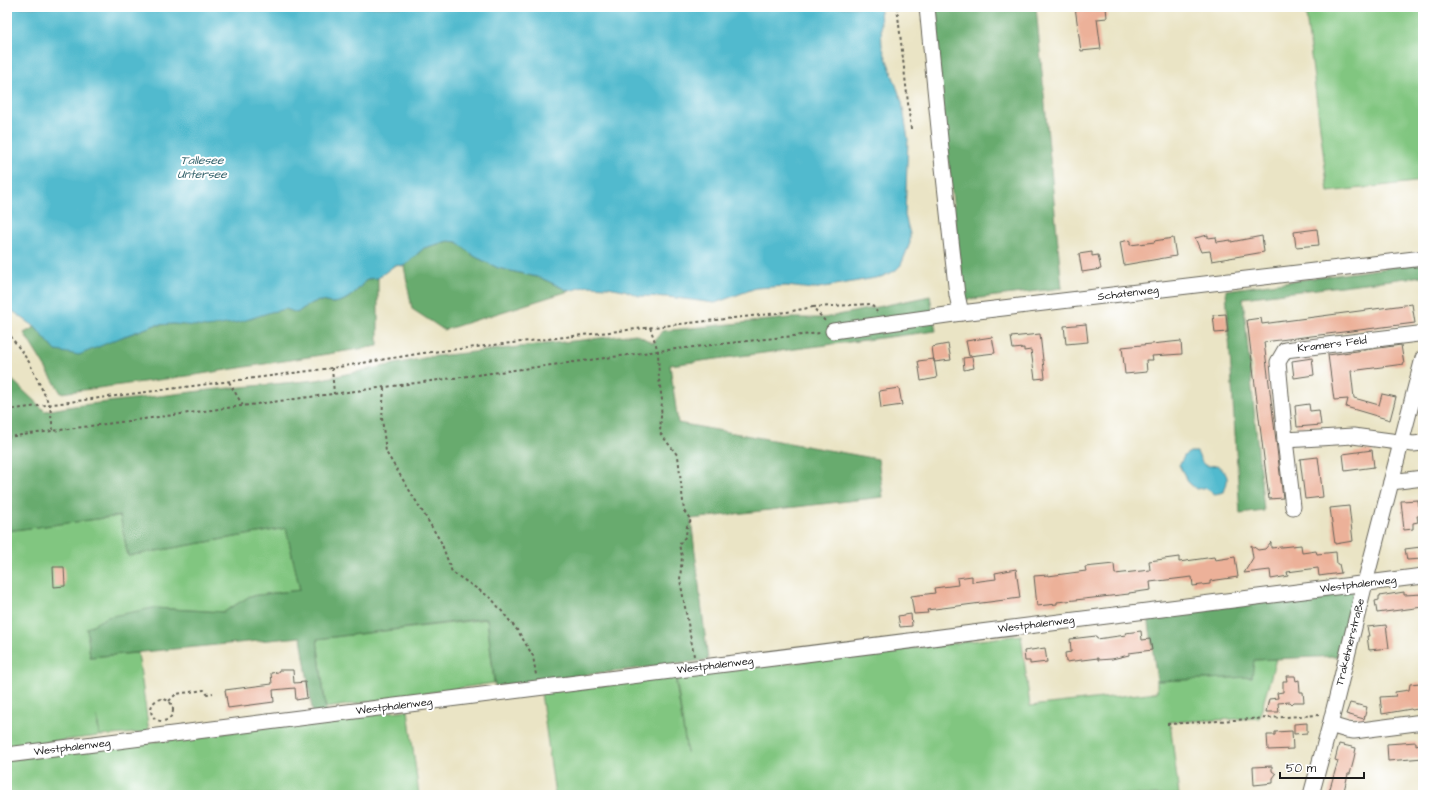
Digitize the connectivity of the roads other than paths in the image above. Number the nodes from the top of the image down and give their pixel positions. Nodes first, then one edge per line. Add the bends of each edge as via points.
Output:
1 (927, 7) edge
2 (1423, 258) edge
3 (961, 313) junction
4 (833, 331) road end
5 (1423, 335) edge
6 (1423, 358) edge
7 (1285, 440) junction
8 (1402, 442) junction
9 (1423, 443) edge
10 (1423, 478) edge
11 (1391, 482) junction
12 (1293, 507) dead end
13 (1423, 576) edge
14 (1364, 583) junction
15 (1331, 721) junction
16 (1423, 722) edge
17 (7, 755) edge
18 (1310, 795) edge

1 - 3 street
2 - 3 street, Schatenweg
3 - 4 street, Schatenweg
5 - 7 street, Kramers Feld via 1285,350 1278,362
6 - 8 street, Trakehnerstraße
7 - 8 street via 1353,436
7 - 12 street, Kramers Feld
8 - 9 street
8 - 11 street, Trakehnerstraße
10 - 11 street
11 - 14 street, Trakehnerstraße
13 - 14 street, Westphalenweg
14 - 15 street, Trakehnerstraße
14 - 17 street, Westphalenweg
15 - 16 street via 1354,731
15 - 18 street, Trakehnerstraße

